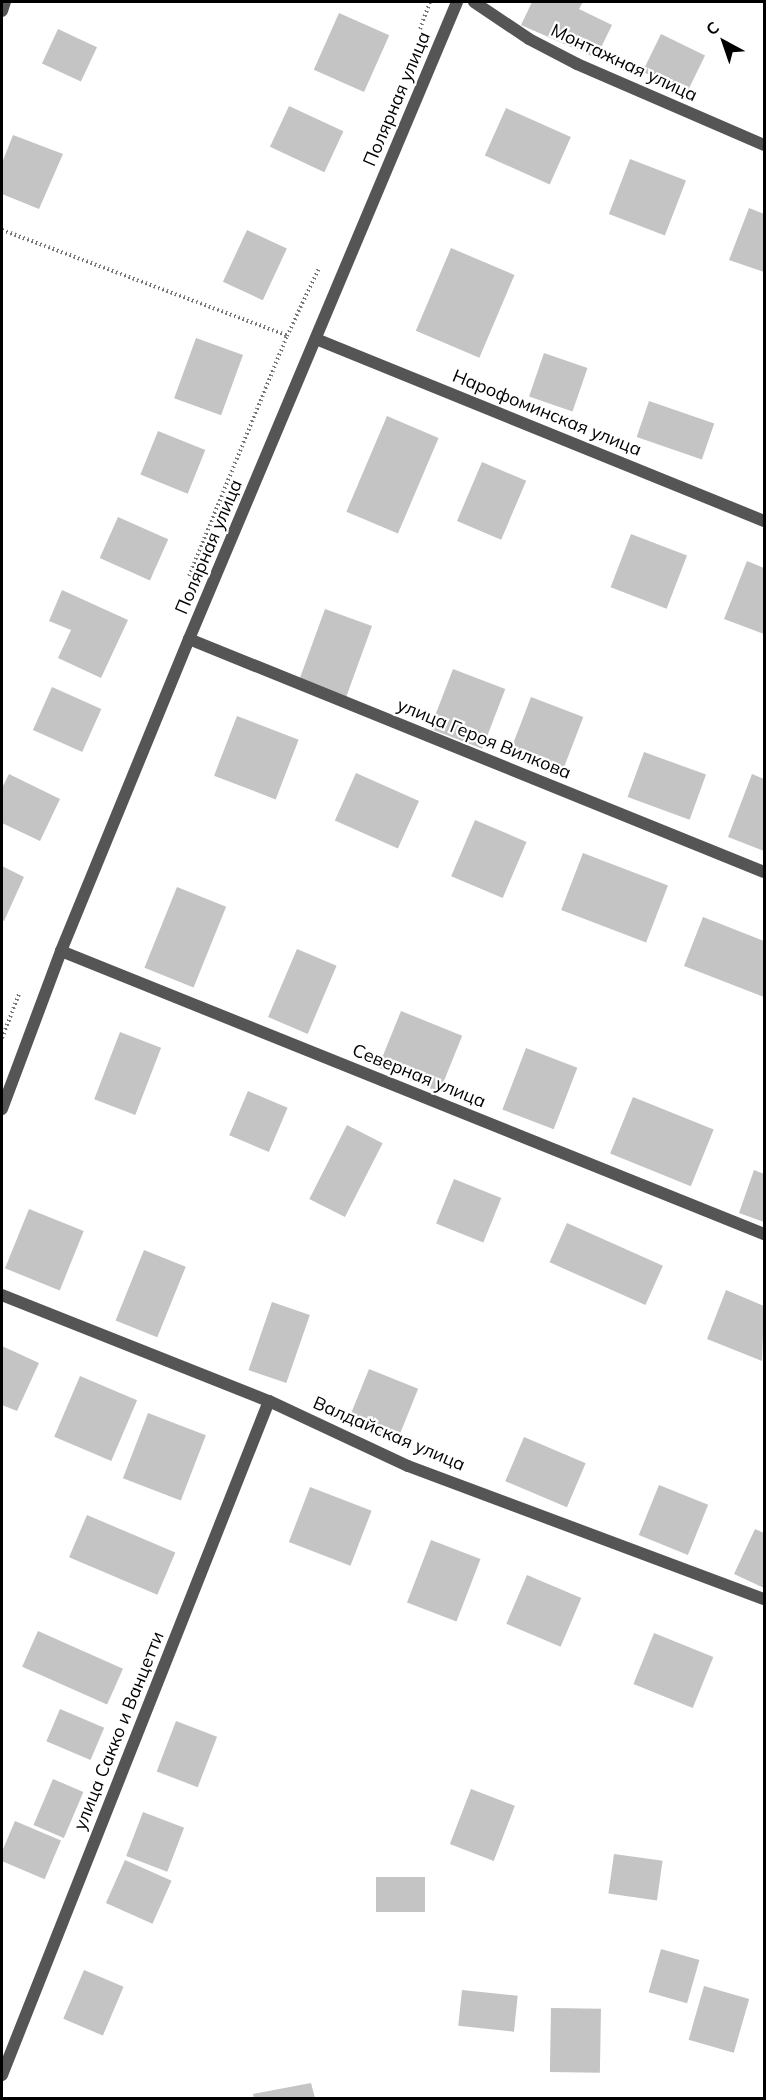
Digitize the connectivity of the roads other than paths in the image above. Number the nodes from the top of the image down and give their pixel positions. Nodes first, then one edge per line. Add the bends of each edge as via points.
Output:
1 (5, 2) edge
2 (457, 2) edge
3 (474, 2) edge
4 (2, 11) edge
5 (765, 145) edge
6 (316, 339) junction
7 (765, 521) edge
8 (189, 639) junction
9 (765, 872) edge
10 (61, 951) junction
11 (2, 1109) edge
12 (765, 1234) edge
13 (2, 1295) edge
14 (269, 1401) junction
15 (765, 1599) edge
16 (2, 2075) edge

1 - 4 street
2 - 6 street, Полярная улица
3 - 5 street, Монтажная улица via 529,39 577,64
6 - 7 street, Нарофоминская улица
6 - 8 street, Полярная улица
8 - 9 street, улица Героя Вилкова
8 - 10 street, Полярная улица
10 - 11 street, Полярная улица
10 - 12 street, Северная улица
13 - 14 street, Валдайская улица
14 - 15 street, Валдайская улица via 408,1466
14 - 16 street, улица Сакко и Ванцетти

